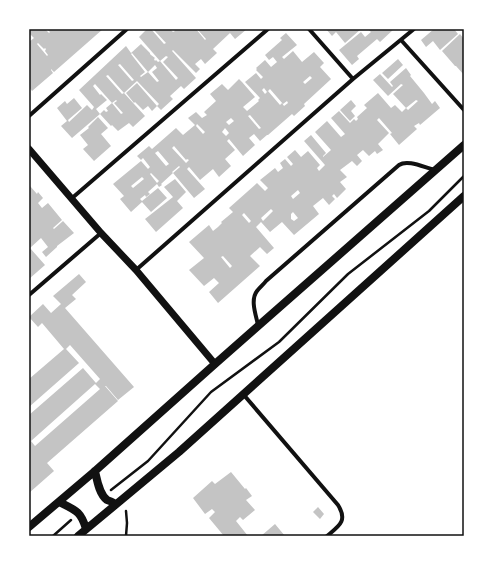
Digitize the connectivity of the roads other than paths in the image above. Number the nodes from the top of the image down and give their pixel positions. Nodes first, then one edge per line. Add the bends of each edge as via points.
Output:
1 (127, 29) edge
2 (268, 29) edge
3 (308, 29) edge
4 (414, 29) edge
5 (401, 40) junction
6 (353, 79) junction
7 (464, 110) edge
8 (29, 116) edge
9 (464, 146) edge
10 (29, 149) edge
11 (436, 170) junction
12 (464, 196) edge
13 (71, 199) junction
14 (101, 233) junction
15 (136, 270) junction
16 (29, 295) edge
17 (258, 326) junction
18 (215, 364) junction
19 (243, 394) junction
20 (95, 471) junction
21 (59, 502) junction
22 (116, 504) junction
23 (29, 527) edge
24 (86, 529) junction
25 (78, 536) edge
26 (327, 536) edge

1 - 8 street
2 - 13 street
3 - 6 street
4 - 5 street
5 - 6 street
5 - 7 street
6 - 15 street
9 - 11 main road
10 - 13 street
11 - 17 main road
11 - 17 street via 402,163 266,281 256,292 254,300
12 - 19 main road
13 - 14 street
14 - 15 street
14 - 16 street
15 - 18 street
17 - 18 main road
18 - 20 main road
19 - 22 main road
19 - 26 street via 343,512 341,522
20 - 21 main road
20 - 22 main road via 103,496
21 - 23 main road
21 - 24 main road via 79,513
22 - 24 main road
24 - 25 main road

